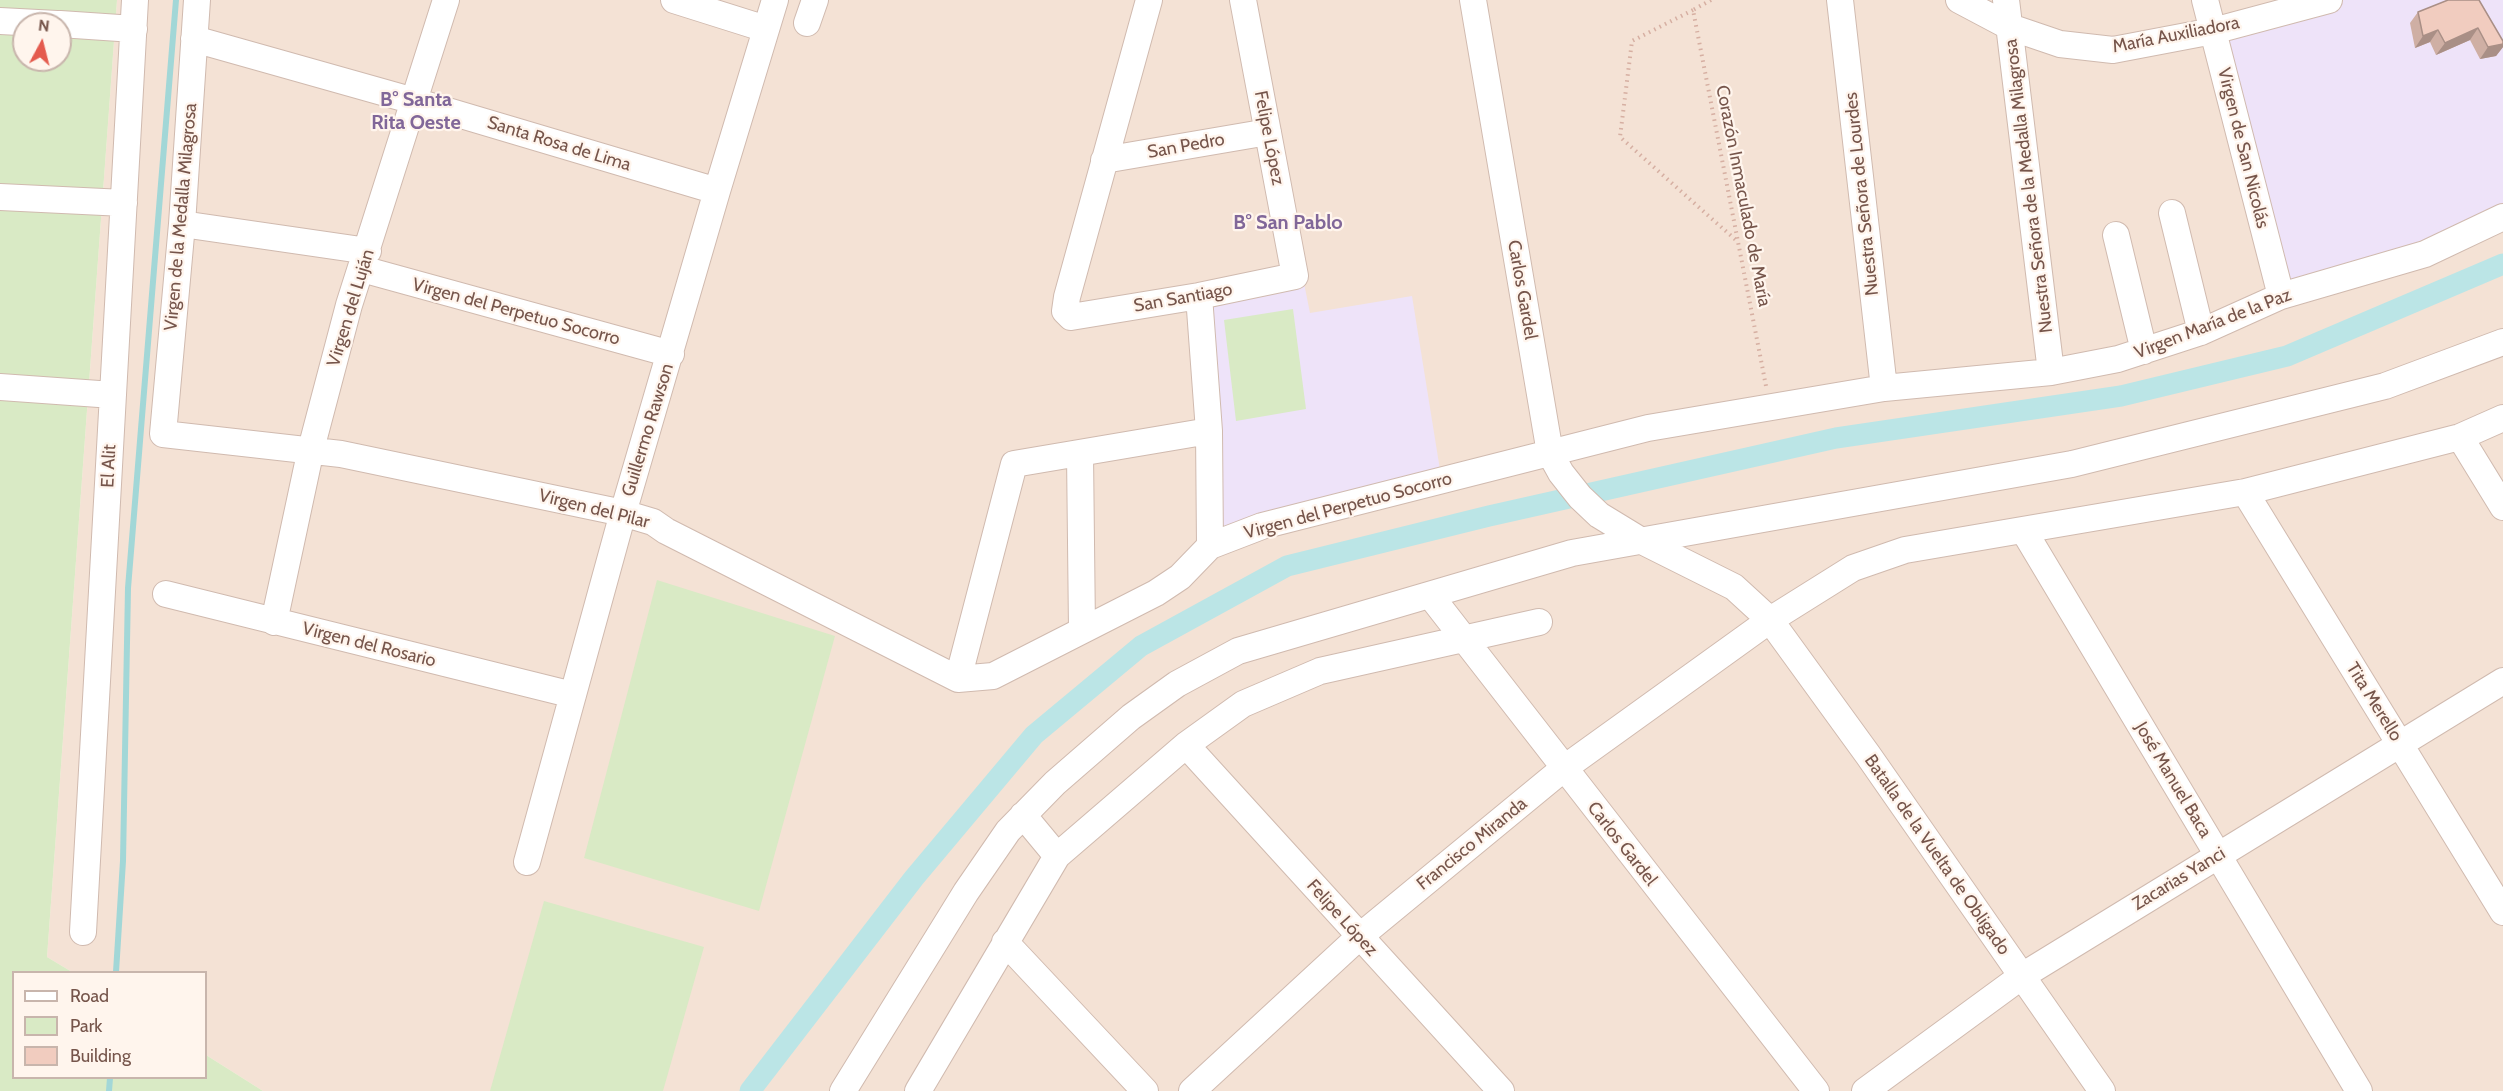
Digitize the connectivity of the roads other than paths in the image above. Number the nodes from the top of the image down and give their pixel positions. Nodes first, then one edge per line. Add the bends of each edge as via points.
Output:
1 (135, 0) edge
2 (196, 0) edge
3 (446, 0) edge
4 (674, 0) edge
5 (775, 0) edge
6 (1149, 0) edge
7 (1243, 0) edge
8 (1473, 0) edge
9 (1840, 0) edge
10 (1959, 0) edge
11 (2006, 0) edge
12 (2205, 0) edge
13 (2328, 0) edge
14 (72, 25) edge
15 (2010, 27) junction
16 (134, 29) junction
17 (766, 29) junction
18 (2213, 31) junction
19 (194, 39) junction
20 (414, 101) junction
21 (1268, 132) junction
22 (1104, 160) junction
23 (717, 191) junction
24 (0, 197) edge
25 (124, 203) junction
26 (2172, 213) dead end
27 (2503, 217) edge
28 (182, 224) junction
29 (2116, 235) dead end
30 (365, 260) junction
31 (1295, 276) joint
32 (1199, 296) junction
33 (2281, 296) junction
34 (2201, 332) junction
35 (2503, 342) edge
36 (2144, 351) junction
37 (671, 354) junction
38 (2051, 372) junction
39 (0, 387) edge
40 (1884, 388) junction
41 (113, 394) junction
42 (1770, 407) joint
43 (2503, 418) edge
44 (1209, 431) junction
45 (163, 434) joint
46 (2460, 436) junction
47 (311, 449) junction
48 (1550, 453) junction
49 (1080, 454) junction
50 (2244, 492) junction
51 (2503, 507) edge
52 (623, 513) junction
53 (2025, 531) junction
54 (1640, 540) junction
55 (1209, 546) junction
56 (166, 594) dead end
57 (1430, 595) junction
58 (1770, 620) junction
59 (274, 622) junction
60 (1539, 622) dead end
61 (1082, 630) junction
62 (1463, 638) junction
63 (957, 679) junction
64 (2503, 681) edge
65 (573, 695) junction
66 (1186, 744) junction
67 (2400, 744) junction
68 (1563, 769) junction
69 (1023, 816) junction
70 (2218, 855) junction
71 (1057, 856) junction
72 (527, 862) dead end
73 (2503, 912) edge
74 (83, 932) dead end
75 (1359, 937) junction
76 (1005, 942) junction
77 (2022, 976) junction
78 (843, 1091) edge
79 (918, 1091) edge
80 (1145, 1091) edge
81 (1192, 1091) edge
82 (1501, 1091) edge
83 (1816, 1091) edge
84 (1865, 1091) edge
85 (2102, 1091) edge
86 (2359, 1091) edge

1 - 16 street, El Alit
2 - 19 street, Virgen de la Medalla Milagrosa
3 - 20 street, Virgen del Luján
4 - 17 street
5 - 17 street, Guillermo Rawson
6 - 22 street
7 - 21 street, Felipe López
8 - 48 street, Carlos Gardel
9 - 40 street, Nuestra Señora de Lourdes
10 - 15 street, María Auxiliadora
11 - 15 street, Nuestra Señora de la Medalla Milagrosa
12 - 18 street, Virgen de San Nicolás
13 - 18 street, María Auxiliadora
14 - 16 street
15 - 18 street, María Auxiliadora via 2060,44 2113,50
15 - 38 street, Nuestra Señora de la Medalla Milagrosa
16 - 25 street, El Alit
17 - 23 street, Guillermo Rawson
18 - 33 street, Virgen de San Nicolás
19 - 20 street, Santa Rosa de Lima
19 - 28 street, Virgen de la Medalla Milagrosa
20 - 23 street, Santa Rosa de Lima
20 - 30 street, Virgen del Luján
21 - 22 street, San Pedro
21 - 31 street, Felipe López
22 - 32 street, San Santiago via 1065,311 1071,317
23 - 37 street, Guillermo Rawson
24 - 25 street
25 - 41 street, El Alit
26 - 34 street
27 - 33 street, Virgen María de la Paz via 2425,254
28 - 30 street, Virgen del Perpetuo Socorro
28 - 45 street, Virgen de la Medalla Milagrosa
29 - 36 street
30 - 37 street, Virgen del Perpetuo Socorro
30 - 47 street, Virgen del Luján via 349,305
31 - 32 street, San Santiago
32 - 44 street
33 - 34 street, Virgen María de la Paz
34 - 36 street, Virgen María de la Paz
35 - 54 street via 2385,386 2072,464
36 - 38 street, Virgen María de la Paz
37 - 52 street, Guillermo Rawson
38 - 40 street, Virgen María de la Paz
39 - 41 street
40 - 42 street, Virgen María de la Paz
41 - 74 street, El Alit
42 - 48 street, Virgen del Perpetuo Socorro via 1648,428
43 - 46 street, Francisco Miranda
44 - 49 street
44 - 55 street
45 - 47 street, Virgen del Pilar
46 - 50 street, Francisco Miranda
46 - 51 street
47 - 52 street, Virgen del Pilar
47 - 59 street, Virgen del Luján
48 - 54 street, Carlos Gardel via 1580,497 1599,515
48 - 55 street, Virgen del Perpetuo Socorro via 1262,526
49 - 61 street
49 - 63 street via 1014,464
50 - 53 street, Francisco Miranda
50 - 67 street, Tita Merello
52 - 63 street, Virgen del Pilar via 654,522
52 - 65 street, Guillermo Rawson
53 - 58 street, Francisco Miranda via 1905,550 1853,568
53 - 70 street, José Manuel Baca
54 - 57 street via 1572,553
54 - 58 street, Batalla de la Vuelta de Obligado via 1734,587
55 - 61 street, Virgen del Perpetuo Socorro via 1180,577 1156,593
56 - 59 street, Virgen del Rosario
57 - 62 street, Carlos Gardel
57 - 69 street via 1238,651 1177,684 1122,725
58 - 68 street, Francisco Miranda
58 - 77 street, Batalla de la Vuelta de Obligado
59 - 65 street, Virgen del Rosario
60 - 62 street
61 - 63 street, Virgen del Perpetuo Socorro via 993,676
62 - 66 street via 1320,671 1243,704
62 - 68 street, Carlos Gardel
64 - 67 street, Zacarias Yanci
65 - 72 street, Guillermo Rawson
66 - 71 street
66 - 75 street, Felipe López
67 - 70 street, Zacarias Yanci
67 - 73 street, Tita Merello
68 - 75 street, Francisco Miranda
68 - 83 street, Carlos Gardel
69 - 71 street
69 - 78 street via 966,892
70 - 77 street, Zacarias Yanci
70 - 86 street, José Manuel Baca
71 - 76 street
75 - 81 street, Francisco Miranda
75 - 82 street, Felipe López
76 - 79 street
76 - 80 street
77 - 84 street, Zacarias Yanci
77 - 85 street, Batalla de la Vuelta de Obligado

